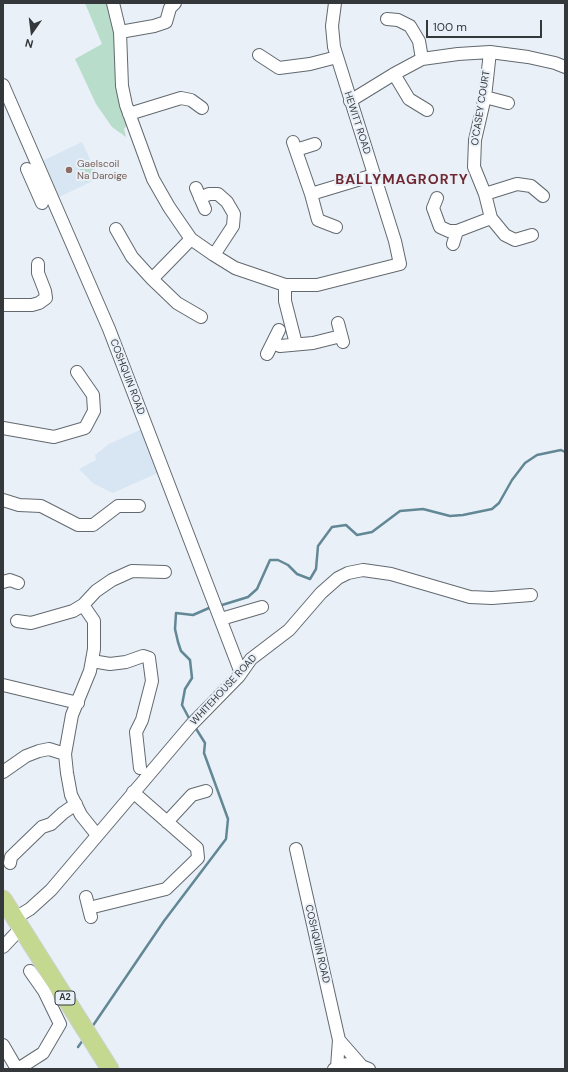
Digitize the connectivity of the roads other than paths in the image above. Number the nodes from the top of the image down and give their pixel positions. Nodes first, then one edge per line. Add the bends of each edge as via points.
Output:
1 (113, 3) edge
2 (176, 3) edge
3 (335, 3) edge
4 (387, 19) dead end
5 (120, 32) junction
6 (490, 52) junction
7 (259, 55) dead end
8 (337, 57) junction
9 (422, 59) junction
10 (565, 67) edge
11 (394, 74) junction
12 (3, 85) edge
13 (485, 97) junction
14 (350, 102) junction
15 (508, 103) dead end
16 (202, 108) dead end
17 (427, 110) dead end
18 (129, 114) junction
19 (315, 144) dead end
20 (27, 169) dead end
21 (374, 175) junction
22 (38, 180) junction
23 (311, 194) junction
24 (485, 194) junction
25 (543, 196) dead end
26 (200, 198) dead end
27 (437, 198) dead end
28 (42, 203) dead end
29 (491, 218) junction
30 (336, 227) dead end
31 (116, 229) dead end
32 (458, 231) junction
33 (532, 235) dead end
34 (191, 239) junction
35 (453, 244) dead end
36 (214, 255) junction
37 (38, 264) dead end
38 (152, 279) junction
39 (285, 285) junction
40 (3, 305) edge
41 (201, 317) dead end
42 (338, 324) dead end
43 (279, 330) dead end
44 (272, 342) junction
45 (296, 344) junction
46 (267, 354) dead end
47 (77, 372) dead end
48 (3, 428) edge
49 (3, 500) edge
50 (139, 506) dead end
51 (165, 572) dead end
52 (3, 582) edge
53 (18, 584) dead end
54 (531, 595) dead end
55 (83, 604) junction
56 (262, 607) dead end
57 (221, 619) junction
58 (17, 621) dead end
59 (92, 661) junction
60 (241, 673) junction
61 (3, 685) edge
62 (78, 703) junction
63 (65, 754) junction
64 (140, 768) dead end
65 (3, 772) edge
66 (206, 791) dead end
67 (133, 792) junction
68 (76, 804) junction
69 (167, 822) junction
70 (97, 835) junction
71 (296, 849) dead end
72 (10, 863) dead end
73 (3, 899) edge
74 (89, 907) dead end
75 (18, 923) junction
76 (3, 947) edge
77 (30, 971) dead end
78 (339, 1040) junction
79 (3, 1045) edge
80 (364, 1067) edge
81 (336, 1068) edge
82 (18, 1069) edge
83 (110, 1069) edge

1 - 5 street
2 - 5 street via 170,8 166,22
3 - 8 street, HEWITT ROAD via 332,26
4 - 9 street via 398,20 410,26 419,41
5 - 18 street via 122,86
6 - 9 street
6 - 10 street via 555,62
6 - 13 street, O'CASEY COURT
7 - 8 street via 279,68
8 - 14 street, HEWITT ROAD
9 - 11 street
11 - 14 street
11 - 17 street via 409,99
12 - 22 street, COSHQUIN ROAD
13 - 15 street
13 - 24 street, O'CASEY COURT via 475,140 474,166
14 - 21 street, HEWITT ROAD
16 - 18 street via 191,100 181,98
18 - 34 street via 153,179 168,207
19 - 23 street via 294,146
20 - 22 street
21 - 23 street
21 - 39 street, HEWITT ROAD via 400,264 317,285
22 - 28 street
22 - 57 street, COSHQUIN ROAD via 109,329
23 - 30 street via 318,220
24 - 25 street via 517,184 531,186
24 - 29 street, O'CASEY COURT
26 - 36 street via 218,194 227,202 234,214 233,226
27 - 32 street via 433,208 440,227
29 - 32 street
29 - 33 street via 505,235 515,240
31 - 38 street via 132,257
32 - 35 street
34 - 36 street
34 - 38 street
36 - 39 street via 235,268
37 - 40 street via 38,273 46,298 32,305
38 - 41 street via 178,303
39 - 45 street via 285,301
42 - 45 street via 342,339
43 - 44 street
44 - 45 street via 280,346
44 - 46 street
47 - 48 street via 93,395 94,412 85,428 54,437
49 - 50 street via 19,505 41,506 78,525 93,525 118,506
51 - 55 street via 132,571 112,580
52 - 53 street via 10,580
54 - 60 street, WHITEHOUSE ROAD via 470,597 391,574 363,570 348,573 321,593 289,630 251,659
55 - 58 street via 73,611 32,623
55 - 59 street via 94,621
56 - 57 street
57 - 60 street, COSHQUIN ROAD
59 - 62 street
59 - 64 street via 110,664 143,656 149,658 152,681 142,720 136,732
60 - 67 street, WHITEHOUSE ROAD via 191,725
61 - 62 street
62 - 63 street via 70,724
63 - 65 street via 49,749 39,751 26,756
63 - 68 street via 67,773
66 - 69 street via 192,794
67 - 69 street
67 - 70 street, WHITEHOUSE ROAD
68 - 70 street via 81,815
68 - 72 street via 51,824 42,827 11,857
69 - 74 street via 197,848 198,858 166,889
70 - 75 street, WHITEHOUSE ROAD via 51,890
71 - 78 street, COSHQUIN ROAD
73 - 75 highway, A2
75 - 76 street, WHITEHOUSE ROAD
75 - 83 highway, A2
77 - 82 street via 44,991 60,1024 43,1053
78 - 80 street
78 - 81 street
79 - 82 street
80 - 81 street via 348,1063

